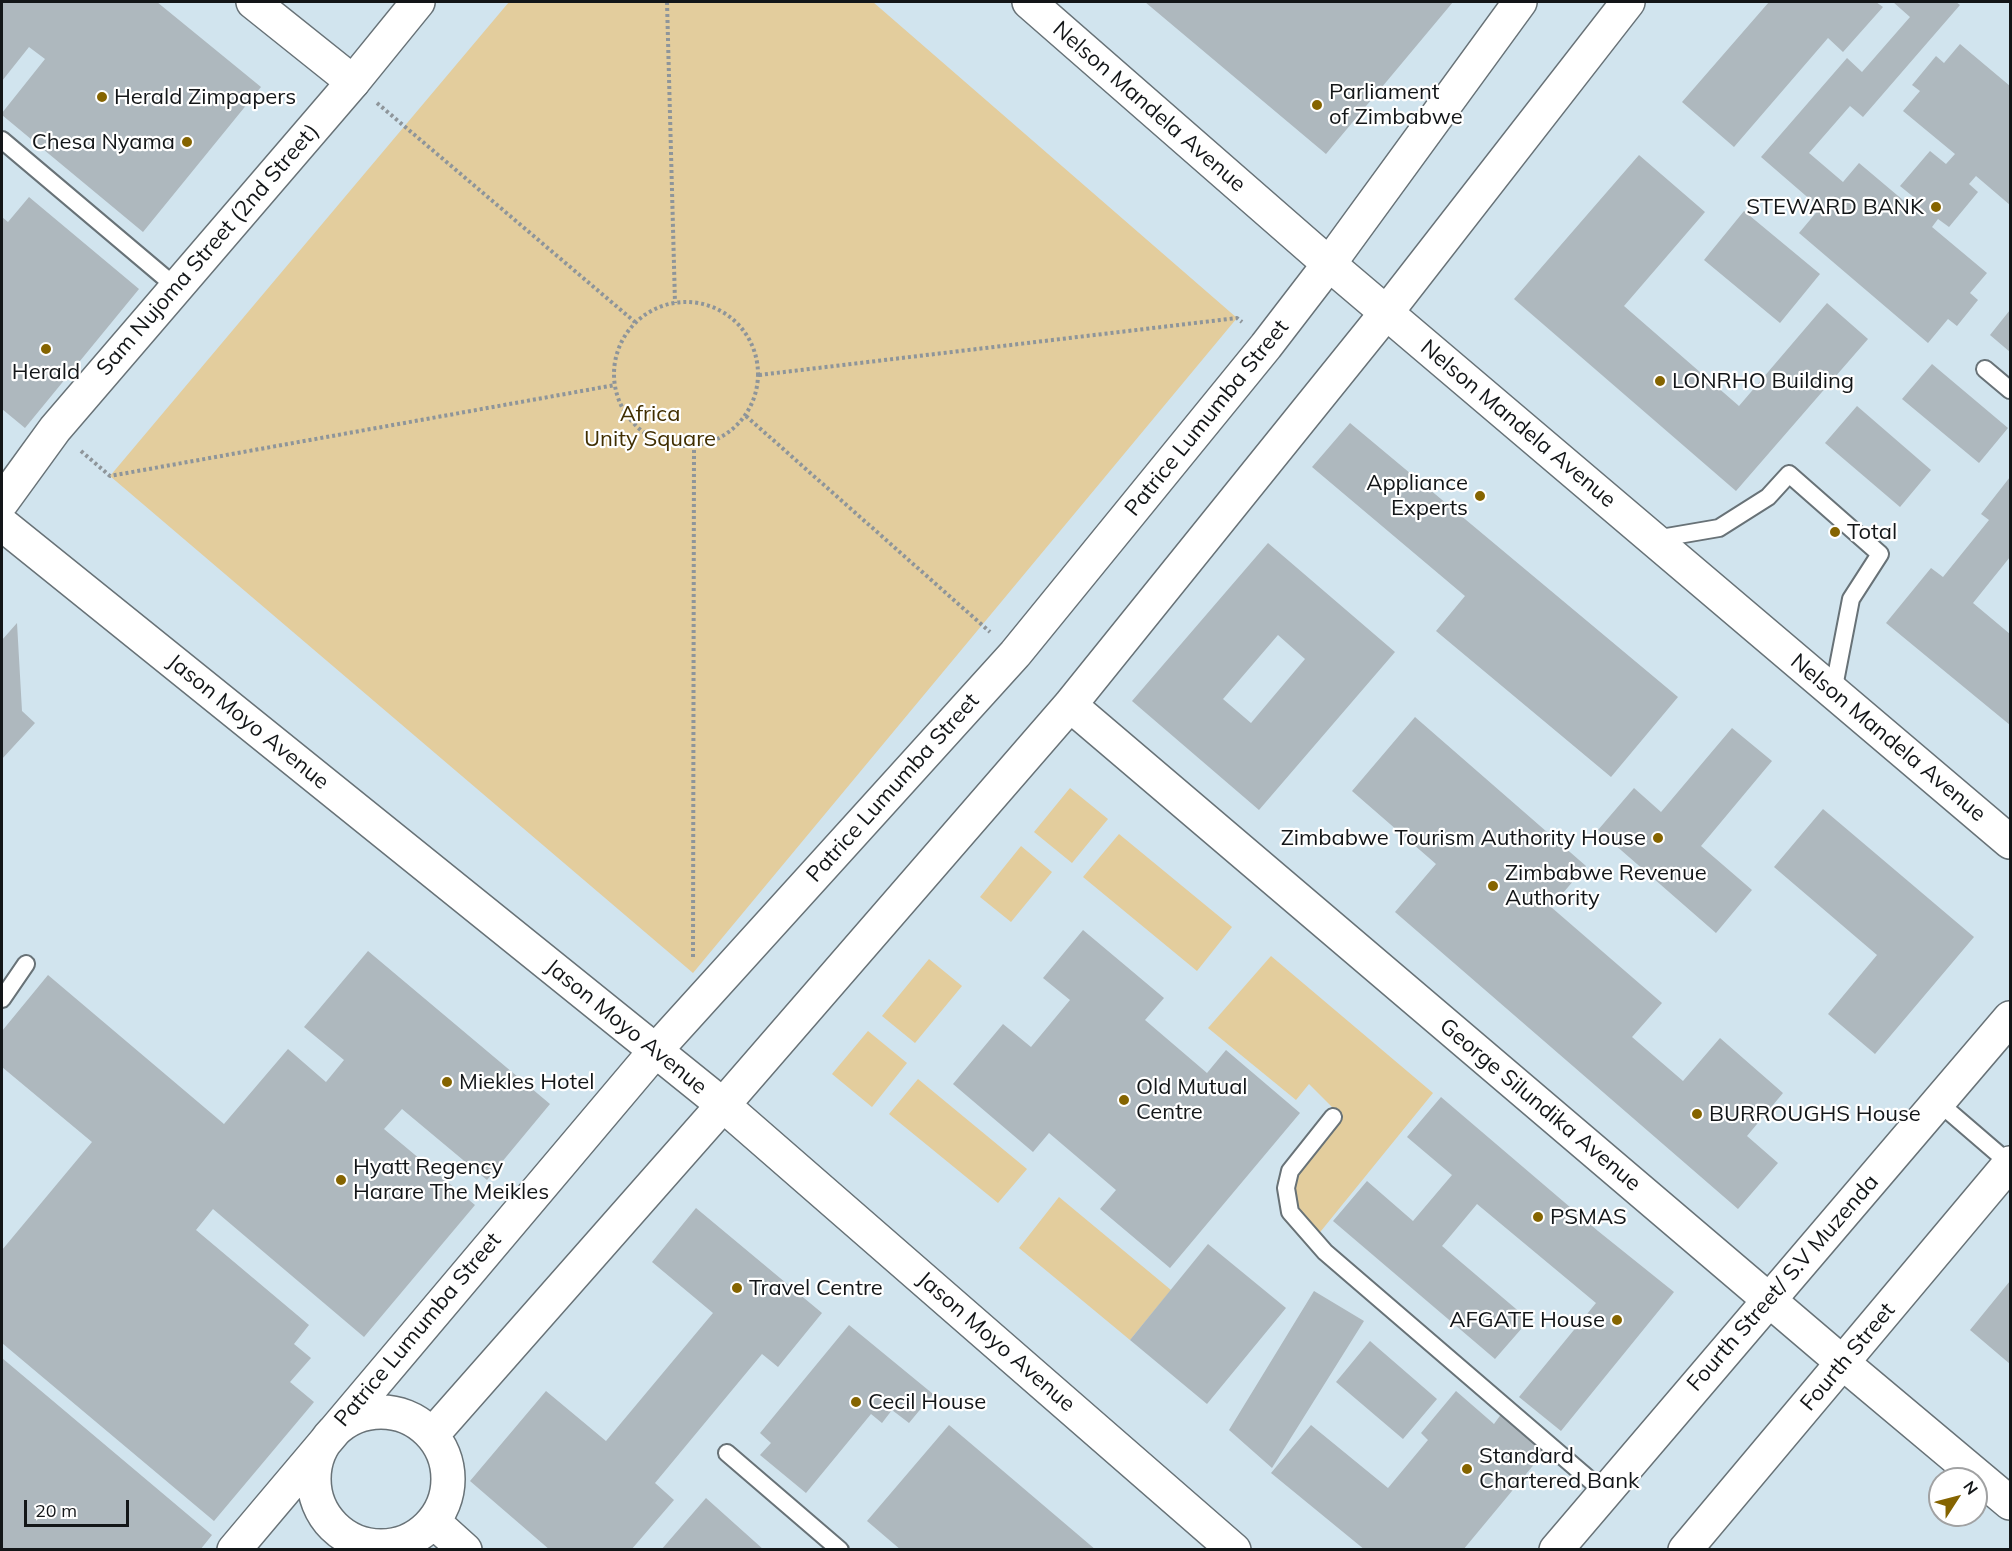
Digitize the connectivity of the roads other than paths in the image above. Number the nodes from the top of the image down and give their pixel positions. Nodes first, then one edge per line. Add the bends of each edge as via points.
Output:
1 (253, 2) edge
2 (418, 2) edge
3 (1520, 2) edge
4 (1628, 2) edge
5 (1040, 5) edge
6 (353, 82) junction
7 (2, 140) edge
8 (1329, 264) junction
9 (176, 287) junction
10 (1386, 313) junction
11 (1985, 369) dead end
12 (2010, 390) edge
13 (2, 502) edge
14 (2, 524) edge
15 (1654, 539) junction
16 (1833, 692) junction
17 (1070, 705) junction
18 (2010, 842) edge
19 (26, 964) dead end
20 (2, 999) edge
21 (2010, 1018) edge
22 (656, 1050) junction
23 (1938, 1102) junction
24 (723, 1105) junction
25 (1333, 1117) dead end
26 (2010, 1164) edge
27 (1769, 1300) junction
28 (1843, 1363) junction
29 (432, 1435) junction
30 (328, 1436) junction
31 (727, 1453) dead end
32 (1604, 1492) junction
33 (2010, 1503) edge
34 (434, 1522) junction
35 (344, 1544) edge
36 (234, 1550) edge
37 (465, 1550) edge
38 (840, 1550) edge
39 (1234, 1550) edge
40 (1556, 1550) edge
41 (1685, 1550) edge

1 - 6 street
2 - 6 street, Sam Nujoma Street (2nd Street)
3 - 8 street, Patrice Lumumba Street
4 - 10 street
5 - 8 street, Nelson Mandela Avenue
6 - 9 street, Sam Nujoma Street (2nd Street)
7 - 9 lane
8 - 10 street, Nelson Mandela Avenue
8 - 22 street, Patrice Lumumba Street via 1015,654
9 - 13 street, Sam Nujoma Street (2nd Street) via 55,429
10 - 15 street, Nelson Mandela Avenue
10 - 17 street
11 - 12 lane
14 - 22 street, Jason Moyo Avenue
15 - 16 street, Nelson Mandela Avenue
15 - 16 lane via 1719,528 1768,497 1789,474 1880,554 1851,599
16 - 18 street, Nelson Mandela Avenue
17 - 24 street
17 - 27 street, George Silundika Avenue
19 - 20 lane
21 - 23 street, Fourth Street/ S.V Muzenda
22 - 24 street, Jason Moyo Avenue
22 - 30 street, Patrice Lumumba Street
23 - 26 lane
23 - 27 street, Fourth Street/ S.V Muzenda
24 - 29 street
24 - 39 street, Jason Moyo Avenue
25 - 32 lane via 1290,1171 1286,1188 1290,1212 1325,1252
26 - 28 street, Fourth Street
27 - 28 street, George Silundika Avenue
27 - 32 street, Fourth Street/ S.V Muzenda
28 - 33 street, George Silundika Avenue
28 - 41 street, Fourth Street
29 - 30 street via 414,1420 391,1412 368,1412 346,1421
29 - 34 street via 444,1455 448,1478 445,1501
30 - 35 street via 316,1457 313,1480 318,1503
30 - 36 street, Patrice Lumumba Street
31 - 38 lane
32 - 40 street, Fourth Street/ S.V Muzenda
34 - 35 street via 416,1538 394,1546
34 - 37 street

